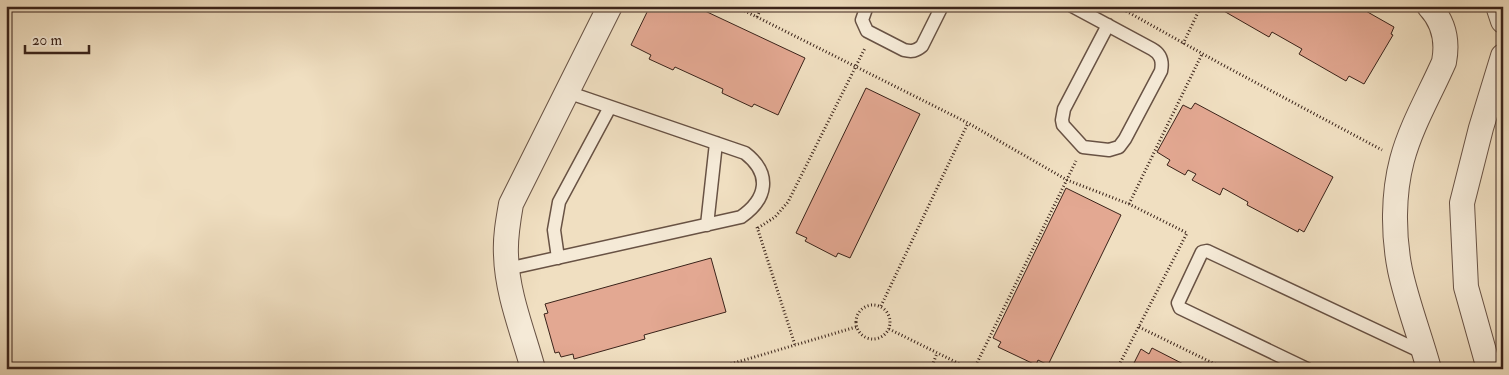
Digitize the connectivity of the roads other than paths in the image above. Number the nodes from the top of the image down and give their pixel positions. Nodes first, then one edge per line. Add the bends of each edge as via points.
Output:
1 (610, 6) edge
2 (867, 6) edge
3 (942, 6) edge
4 (1072, 6) edge
5 (1429, 6) edge
6 (1498, 6) edge
7 (1503, 21) edge
8 (1108, 25) junction
9 (1503, 56) edge
10 (567, 92) junction
11 (610, 107) junction
12 (716, 142) junction
13 (707, 225) junction
14 (558, 258) junction
15 (507, 269) junction
16 (1426, 361) edge
17 (534, 369) edge
18 (1307, 369) edge
19 (1489, 369) edge

1 - 10 street
2 - 3 lane via 862,20 864,26 872,34 911,51 918,50 925,41
4 - 8 lane
5 - 16 street via 1443,28 1444,62 1410,136 1397,189 1400,270
6 - 7 street
8 - 8 lane via 1062,114 1063,125 1083,147 1109,150 1119,147 1125,139 1162,64 1158,52
9 - 19 street via 1480,128 1462,203 1466,287
10 - 11 lane
10 - 15 street via 511,204 506,238
11 - 12 lane
11 - 14 lane via 559,202 554,230
12 - 13 lane
12 - 13 lane via 745,153 758,166 762,191 752,209 741,217
13 - 14 lane
14 - 15 lane
15 - 17 street via 510,290
16 - 18 lane via 1207,250 1202,252 1178,303 1180,308

